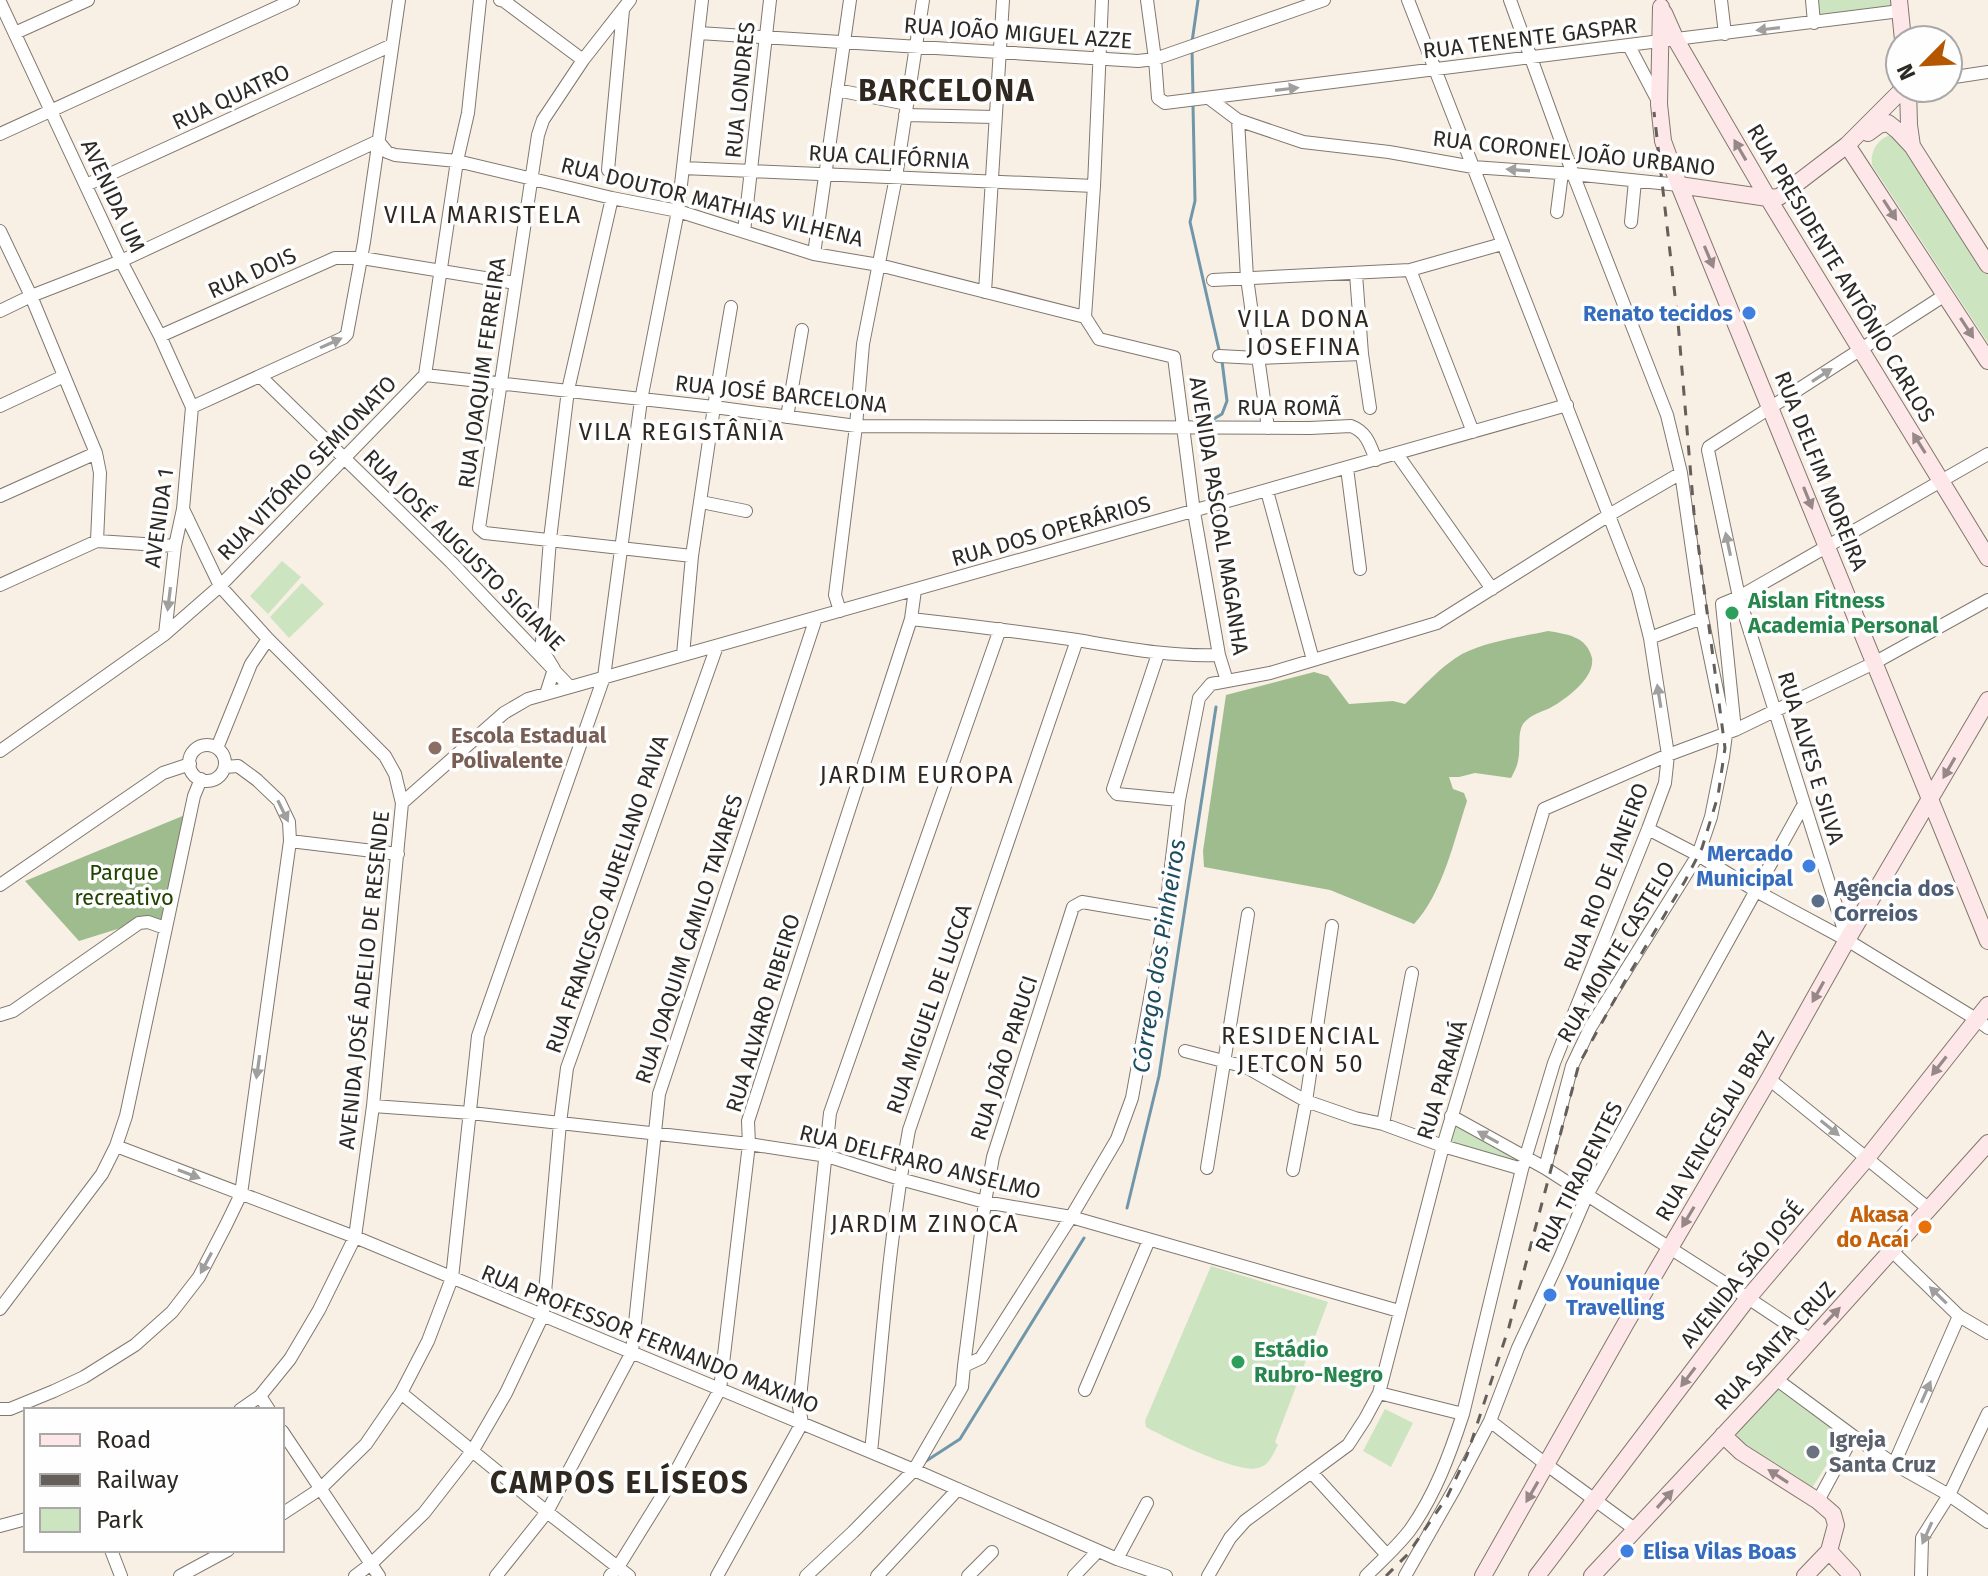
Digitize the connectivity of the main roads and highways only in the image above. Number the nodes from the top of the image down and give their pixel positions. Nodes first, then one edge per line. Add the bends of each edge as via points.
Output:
1 (1659, 4) edge
2 (1668, 41) junction
3 (1889, 104) edge
4 (1907, 104) edge
5 (1847, 145) junction
6 (1912, 146) junction
7 (1864, 170) junction
8 (1679, 185) junction
9 (1768, 198) junction
10 (1987, 263) edge
11 (1988, 361) edge
12 (1988, 558) edge
13 (1988, 700) edge
14 (1929, 801) junction
15 (1988, 941) edge
16 (1988, 1005) edge
17 (1982, 1023) edge
18 (1988, 1143) edge
19 (1723, 1435) junction
20 (1829, 1551) junction
21 (1483, 1576) edge
22 (1537, 1576) edge
23 (1592, 1576) edge
24 (1805, 1576) edge
25 (1852, 1576) edge

1 - 2 main road, RUA PRESIDENTE ANTÔNIO CARLOS
2 - 8 main road, RUA DELFIM MOREIRA via 1659,104 1663,141
9 -> 2 main road, RUA PRESIDENTE ANTÔNIO CARLOS
3 - 5 main road
4 - 6 main road
5 - 7 main road
5 - 9 main road via 1779,197
6 - 7 main road via 1890,124 1879,125 1858,148
6 - 10 main road
7 -> 11 main road
8 - 9 main road, RUA CORONEL JOÃO URBANO
8 -> 14 main road, RUA DELFIM MOREIRA
12 -> 9 main road, RUA PRESIDENTE ANTÔNIO CARLOS
13 -> 14 main road, RUA VENCESLAU BRAZ
14 - 15 main road, RUA DELFIM MOREIRA
14 -> 21 main road, RUA VENCESLAU BRAZ
16 - 17 main road, AVENIDA SÃO JOSÉ
17 -> 22 main road, AVENIDA SÃO JOSÉ via 1748,1298
19 -> 18 main road, RUA SANTA CRUZ
20 -> 19 main road via 1835,1517
23 -> 19 main road, RUA SANTA CRUZ
20 - 24 main road
20 - 25 main road

